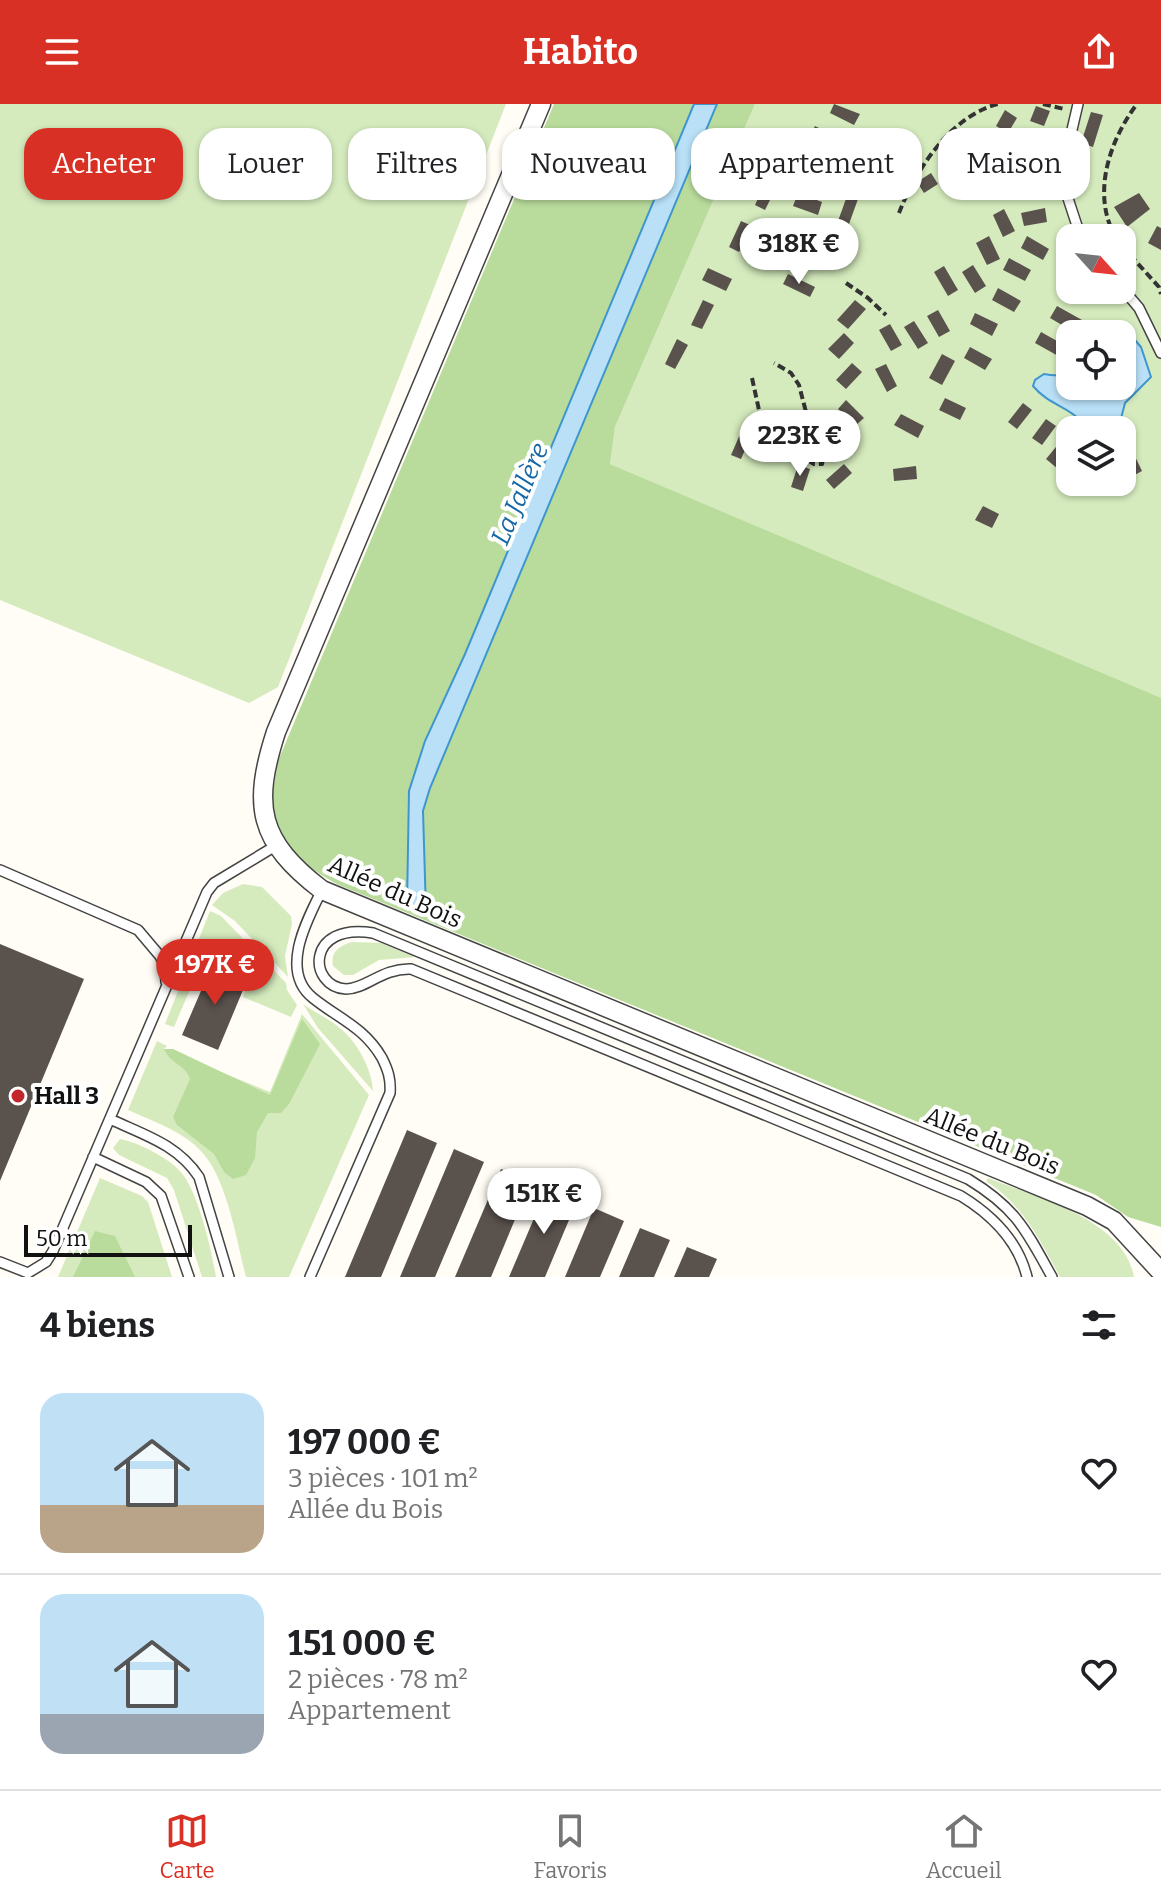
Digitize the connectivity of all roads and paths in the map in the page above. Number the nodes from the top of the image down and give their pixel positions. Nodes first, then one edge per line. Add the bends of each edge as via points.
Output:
1 (541, 104) edge
2 (998, 104) edge
3 (1078, 104) edge
4 (1137, 104) edge
5 (899, 213) dead end
6 (1076, 224) edge
7 (1112, 224) edge
8 (1136, 262) edge
9 (846, 283) dead end
10 (1161, 294) edge
11 (1136, 304) edge
12 (886, 315) dead end
13 (1161, 353) edge
14 (774, 363) dead end
15 (752, 378) dead end
16 (277, 845) junction
17 (0, 870) edge
18 (322, 890) junction
19 (166, 986) junction
20 (110, 1119) junction
21 (93, 1157) junction
22 (1142, 1254) junction
23 (0, 1262) edge
24 (1161, 1272) edge
25 (189, 1277) edge
26 (229, 1277) edge
27 (310, 1277) edge
28 (1027, 1277) edge
29 (1052, 1277) edge
30 (1147, 1277) edge

1 - 16 street, Allée du Bois via 276,732 260,796
2 - 5 path via 969,116 948,138 914,179
3 - 6 lane via 1061,177
4 - 7 path via 1115,139 1106,171 1104,199
8 - 10 path
9 - 12 path
11 - 13 lane
14 - 15 path via 799,385 822,464 764,433
16 - 18 street, Allée du Bois via 298,872
16 - 19 lane via 214,883
17 - 19 lane via 138,930 160,956
18 - 22 street, Allée du Bois via 1087,1206 1114,1221
18 - 27 lane via 298,947 302,984 311,997 352,1023 375,1046 391,1082
19 - 20 lane
20 - 21 lane
20 - 26 lane via 173,1149 190,1164 199,1177
21 - 23 lane via 46,1262 28,1273
21 - 25 lane via 146,1182 161,1196
22 - 24 street, Allée du Bois
22 - 30 street, Allée du Bois
28 - 29 lane via 1014,1242 981,1207 961,1196 411,969 396,969 346,989 335,985 325,979 320,953 326,941 341,933 373,933 968,1179 1011,1209

